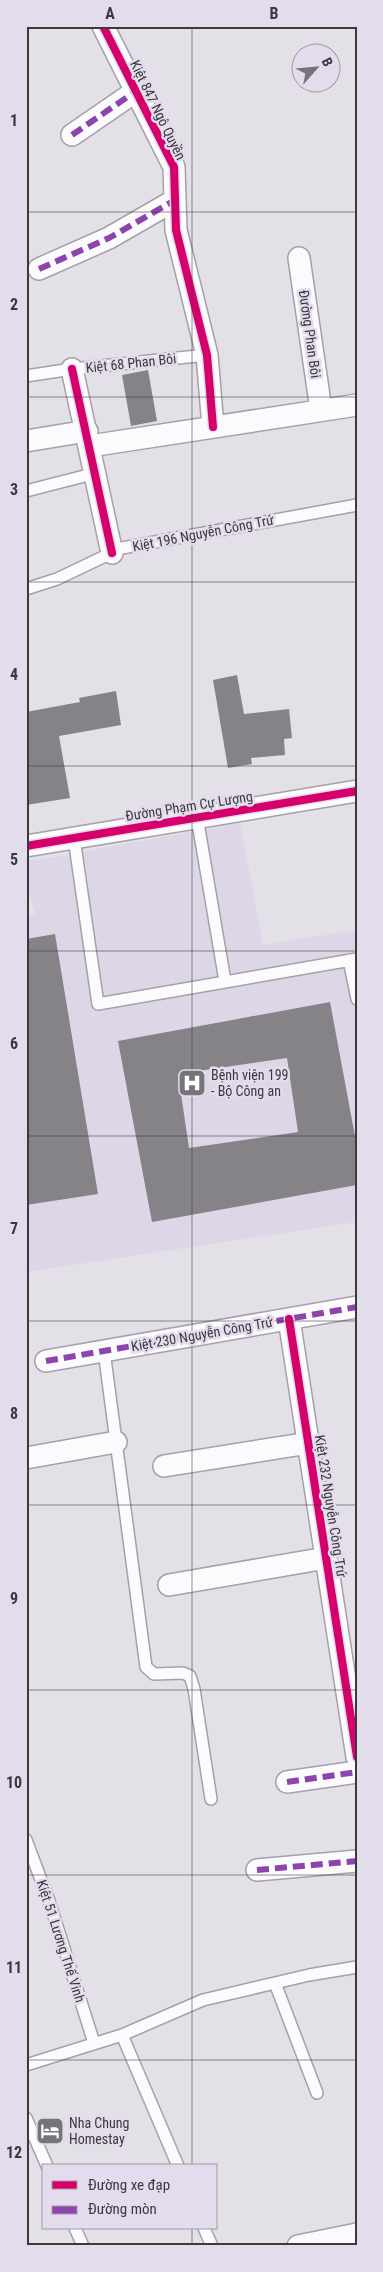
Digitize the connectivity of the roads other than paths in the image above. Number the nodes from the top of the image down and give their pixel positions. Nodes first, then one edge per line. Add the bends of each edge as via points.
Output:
1 (103, 26) edge
2 (136, 91) junction
3 (72, 135) dead end
4 (175, 200) junction
5 (299, 258) dead end
6 (39, 269) dead end
7 (207, 355) junction
8 (72, 369) junction
9 (26, 376) edge
10 (357, 404) edge
11 (321, 410) junction
12 (213, 427) junction
13 (88, 439) junction
14 (26, 441) edge
15 (96, 473) junction
16 (26, 491) edge
17 (357, 505) edge
18 (112, 553) junction
19 (26, 589) edge
20 (357, 791) edge
21 (197, 817) junction
22 (74, 838) junction
23 (26, 846) edge
24 (353, 959) edge
25 (225, 981) junction
26 (357, 999) edge
27 (357, 1307) edge
28 (290, 1319) junction
29 (104, 1351) junction
30 (46, 1361) dead end
31 (116, 1442) junction
32 (309, 1443) junction
33 (26, 1458) edge
34 (164, 1466) dead end
35 (326, 1558) junction
36 (169, 1585) dead end
37 (357, 1757) edge
38 (357, 1772) edge
39 (287, 1782) dead end
40 (210, 1799) dead end
41 (26, 1840) edge
42 (357, 1861) edge
43 (256, 1870) dead end
44 (357, 1967) edge
45 (275, 1983) junction
46 (122, 2035) junction
47 (94, 2044) junction
48 (26, 2065) edge
49 (316, 2093) dead end
50 (26, 2118) edge
51 (46, 2164) edge
52 (177, 2164) edge
53 (76, 2230) edge
54 (205, 2230) edge
55 (357, 2234) edge
56 (83, 2246) edge
57 (212, 2246) edge
58 (298, 2246) edge

1 - 2 street, Kiệt 847 Ngô Quyền
2 - 3 street, Kiệt 847 Ngô Quyền
2 - 4 street, Kiệt 847 Ngô Quyền via 174,167
4 - 6 street via 109,238
4 - 7 street, Kiệt 847 Ngô Quyền via 176,230
5 - 11 street, Đường Phan Bôi
7 - 8 lane, Kiệt 68 Phan Bôi
7 - 12 street
8 - 9 lane, Kiệt 68 Phan Bôi
8 - 13 street
10 - 11 street
11 - 12 street
12 - 13 street
13 - 14 street
13 - 15 street
15 - 16 lane
15 - 18 street
17 - 18 lane, Kiệt 196 Nguyễn Công Trứ via 131,546
18 - 19 lane, Kiệt 196 Nguyễn Công Trứ via 57,579
20 - 21 street, Đường Phạm Cự Lượng
21 - 22 street, Đường Phạm Cự Lượng
21 - 25 lane
22 - 23 street, Đường Phạm Cự Lượng
22 - 25 lane via 98,1004
24 - 25 lane
24 - 26 lane
27 - 28 street, Kiệt 230 Nguyễn Công Trứ
28 - 29 street, Kiệt 230 Nguyễn Công Trứ
28 - 32 street, Kiệt 232 Nguyễn Công Trứ
29 - 30 street, Kiệt 230 Nguyễn Công Trứ
29 - 31 lane
31 - 33 street
31 - 40 lane via 146,1667 154,1674 183,1672 190,1676
32 - 34 street
32 - 35 street, Kiệt 232 Nguyễn Công Trứ
35 - 36 street
35 - 37 street, Kiệt 232 Nguyễn Công Trứ
38 - 39 street
41 - 47 lane, Kiệt 51 Lương Thế Vinh via 49,1901
42 - 43 street
44 - 45 lane
45 - 46 lane via 202,2000
45 - 49 lane
46 - 47 lane
46 - 52 lane
47 - 48 lane
50 - 51 lane
53 - 56 lane
54 - 57 lane
55 - 58 street

